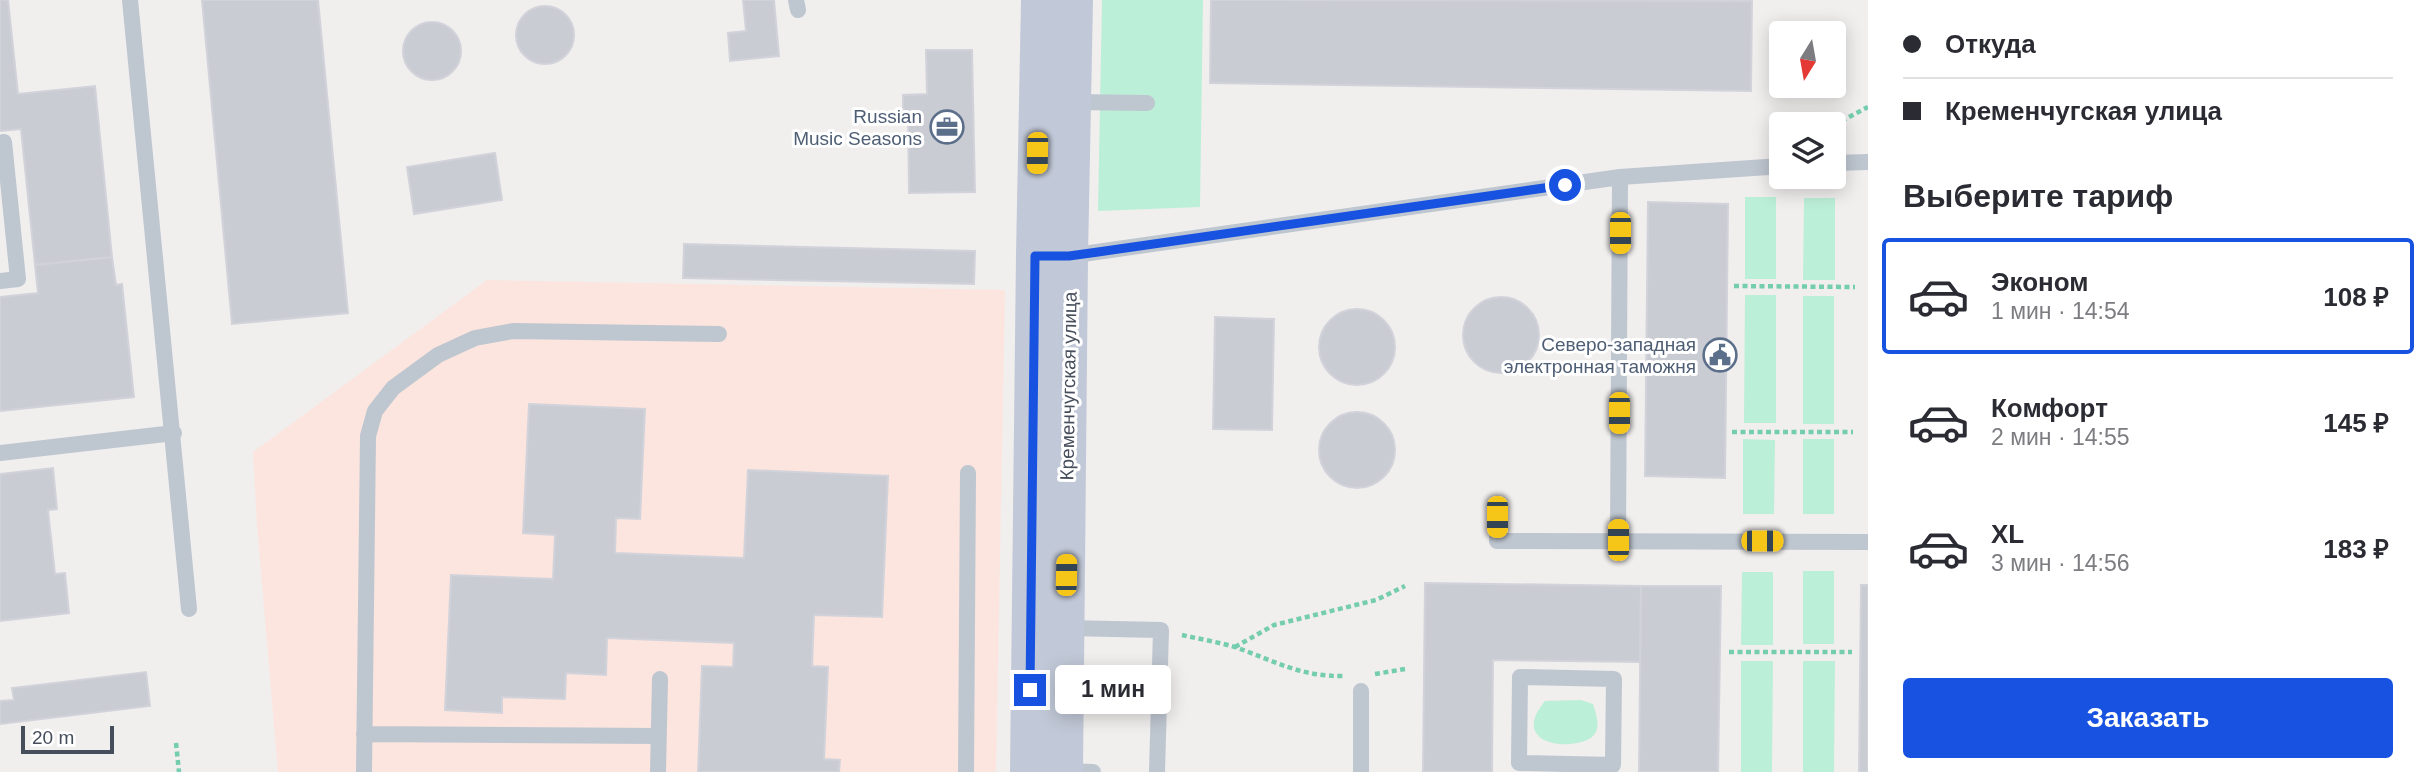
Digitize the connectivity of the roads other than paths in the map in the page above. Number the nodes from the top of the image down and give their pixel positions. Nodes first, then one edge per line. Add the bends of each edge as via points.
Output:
1 (130, 0) edge
2 (1040, 0) edge
3 (1074, 0) edge
4 (1055, 102) junction
5 (1147, 103) dead end
6 (4, 142) dead end
7 (1868, 162) edge
8 (1846, 163) edge
9 (1769, 167) edge
10 (1620, 177) junction
11 (1052, 256) junction
12 (0, 281) edge
13 (719, 334) dead end
14 (174, 433) junction
15 (0, 453) edge
16 (968, 473) dead end
17 (1497, 517) dead end
18 (1618, 540) junction
19 (1868, 541) edge
20 (190, 609) dead end
21 (1065, 628) junction
22 (660, 679) dead end
23 (1362, 683) road end
24 (364, 734) junction
25 (658, 736) junction
26 (1597, 768) edge
27 (364, 772) edge
28 (657, 772) edge
29 (966, 772) edge
30 (1029, 772) edge
31 (1064, 772) edge
32 (1093, 772) edge
33 (1157, 772) edge
34 (1361, 772) edge

1 - 14 lane
2 - 4 street, Кременчугская улица
3 - 4 street, Кременчугская улица
4 - 5 lane
4 - 11 street, Кременчугская улица
6 - 12 lane via 18,279
7 - 8 lane
9 - 10 lane
10 - 11 lane
10 - 18 lane
11 - 21 street, Кременчугская улица
11 - 30 street, Кременчугская улица
13 - 24 lane via 513,331 475,338 438,355 393,388 375,411 368,436
14 - 15 lane
14 - 20 lane
16 - 29 lane
17 - 18 lane via 1497,541
18 - 19 lane
21 - 31 street, Кременчугская улица
21 - 33 lane via 1161,630
22 - 25 lane
23 - 34 lane
24 - 25 lane
24 - 27 lane
25 - 28 lane
26 - 26 lane via 1613,765 1614,679 1520,677 1519,763
31 - 32 lane

